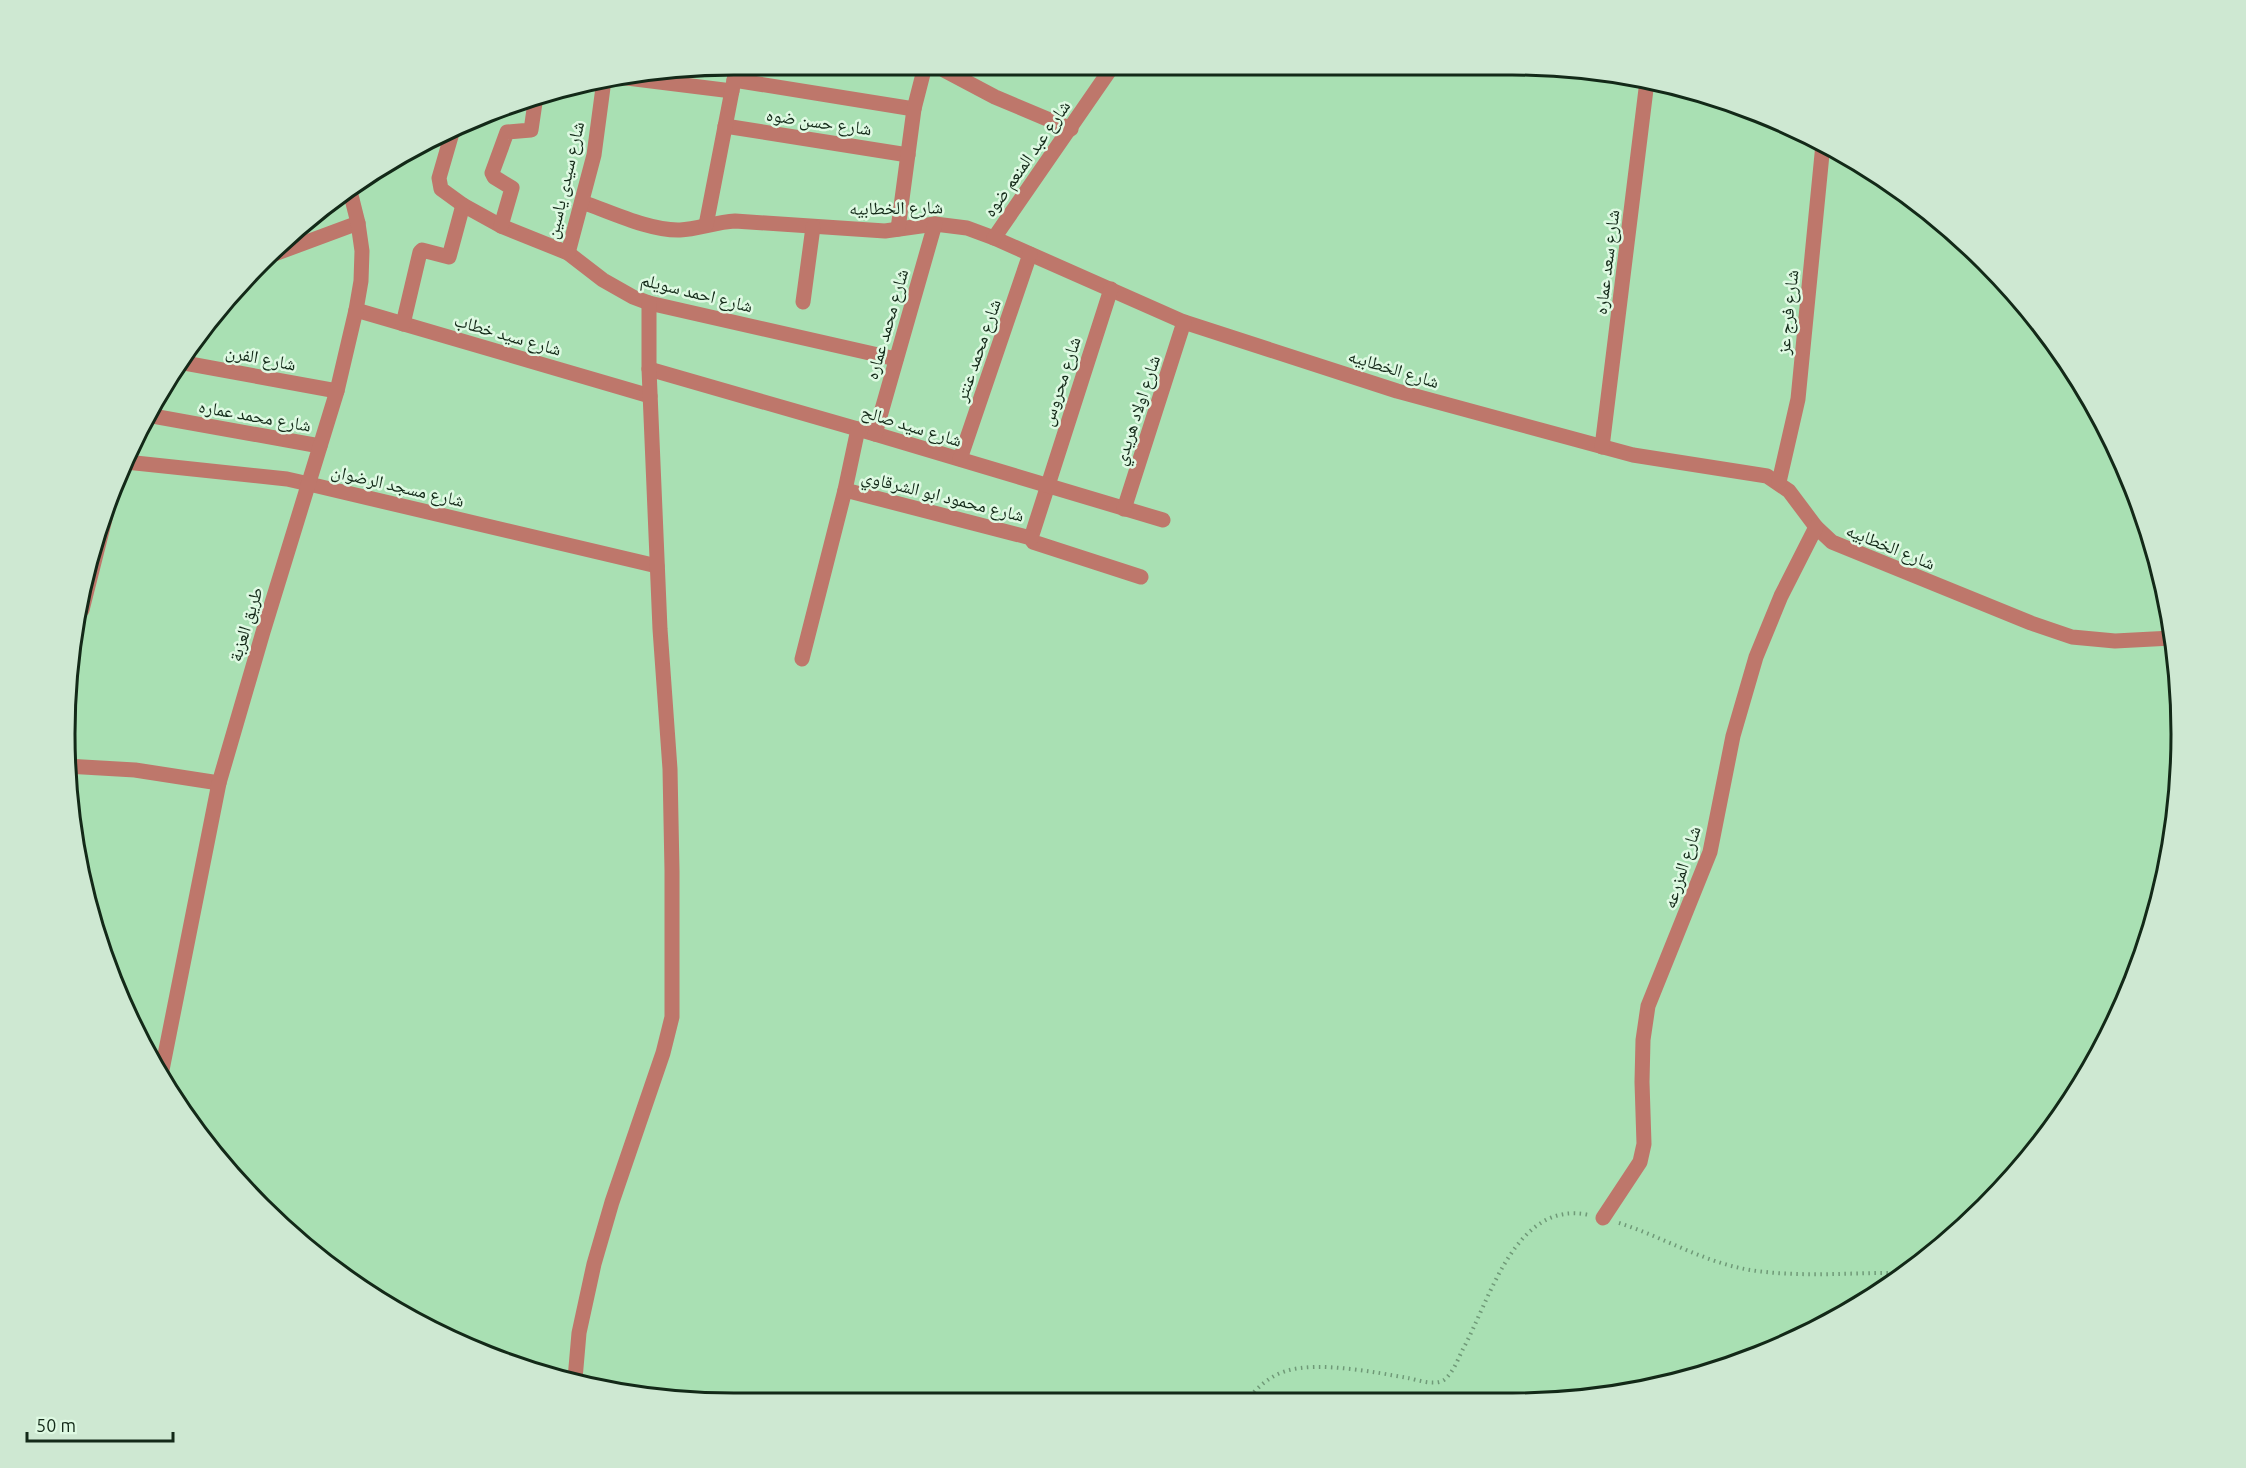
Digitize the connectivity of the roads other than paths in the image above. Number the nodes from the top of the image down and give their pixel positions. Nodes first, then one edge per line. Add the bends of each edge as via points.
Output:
1 (775, 75) edge
2 (923, 75) edge
3 (953, 75) edge
4 (1107, 75) edge
5 (671, 78) edge
6 (734, 80) edge
7 (772, 86) junction
8 (603, 88) edge
9 (1646, 89) edge
10 (535, 106) edge
11 (914, 109) junction
12 (725, 126) junction
13 (1071, 129) junction
14 (450, 140) edge
15 (1823, 153) edge
16 (908, 155) junction
17 (352, 198) edge
18 (582, 202) junction
19 (464, 205) junction
20 (358, 223) junction
21 (935, 224) junction
22 (706, 225) junction
23 (501, 226) junction
24 (813, 226) junction
25 (898, 229) junction
26 (994, 238) junction
27 (298, 240) edge
28 (568, 253) junction
29 (1030, 254) junction
30 (1111, 289) junction
31 (803, 302) dead end
32 (649, 303) junction
33 (356, 310) junction
34 (1184, 322) junction
35 (403, 324) junction
36 (896, 359) junction
37 (189, 364) edge
38 (649, 369) junction
39 (337, 391) junction
40 (650, 396) junction
41 (156, 417) edge
42 (858, 429) junction
43 (875, 434) junction
44 (320, 446) junction
45 (1602, 447) junction
46 (960, 459) junction
47 (134, 463) edge
48 (1779, 482) junction
49 (309, 484) junction
50 (1047, 485) junction
51 (845, 490) junction
52 (1124, 509) junction
53 (1163, 520) dead end
54 (1816, 527) junction
55 (1031, 538) junction
56 (657, 566) junction
57 (1141, 577) dead end
58 (2163, 638) edge
59 (802, 659) dead end
60 (76, 767) edge
61 (219, 783) junction
62 (163, 1064) edge
63 (1603, 1218) road end
64 (575, 1374) edge

1 - 7 street
2 - 11 street
3 - 13 street
4 - 13 street, شارع عبد المنعم ضوه
5 - 6 street
6 - 7 street
6 - 12 street
7 - 11 street
8 - 18 street, شارع سيدى ياسين via 594,155
9 - 45 street, شارع سعد عماره
10 - 23 street via 531,130 507,132 492,173 512,188
11 - 16 street
12 - 16 street, شارع حسن ضوه
12 - 22 street
13 - 26 street, شارع عبد المنعم ضوه
14 - 19 street, شارع احمد سويلم via 439,178 441,189
15 - 48 street, شارع فرج عز via 1798,399
16 - 25 street
17 - 20 street, طريق العزبة
18 - 22 street, شارع الخطابيه via 669,230
18 - 28 street, شارع سيدى ياسين
19 - 23 street, شارع احمد سويلم
19 - 35 street via 450,255 420,252
20 - 27 street
20 - 33 street, طريق العزبة via 362,250
21 - 25 street, شارع الخطابيه
21 - 26 street, شارع الخطابيه via 967,228
21 - 36 street, شارع محمد عماره
22 - 24 street, شارع الخطابيه via 735,221
23 - 28 street, شارع احمد سويلم
24 - 25 street, شارع الخطابيه
24 - 31 street
26 - 29 street, شارع الخطابيه
28 - 32 street, شارع احمد سويلم via 603,280
29 - 30 street, شارع الخطابيه
29 - 46 street, شارع محمد عنتر
30 - 34 street, شارع الخطابيه
30 - 50 street, شارع محروس
32 - 36 street, شارع احمد سويلم
32 - 38 street
33 - 35 street, شارع سيد خطاب
33 - 39 street, طريق العزبة
34 - 45 street, شارع الخطابيه via 1397,391
34 - 52 street, شارع اولاد هريدي
35 - 40 street, شارع سيد خطاب
36 - 43 street, شارع محمد عماره
37 - 39 street, شارع الفرن
38 - 40 street
38 - 42 street, شارع سيد صالح
39 - 44 street, طريق العزبة
40 - 56 street
41 - 44 street, شارع محمد عماره
42 - 43 street, شارع سيد صالح
42 - 51 street
43 - 46 street, شارع سيد صالح
44 - 49 street, طريق العزبة
45 - 48 street, شارع الخطابيه via 1663,461 1752,472
46 - 50 street, شارع سيد صالح
47 - 49 street, شارع مسجد الرضوان
48 - 54 street, شارع الخطابيه
49 - 56 street, شارع مسجد الرضوان
49 - 61 street, طريق العزبة
50 - 52 street, شارع سيد صالح
50 - 55 street, شارع محروس
51 - 55 street, شارع محمود ابو الشرقاوي
51 - 59 street
52 - 53 street, شارع سيد صالح
54 - 58 street, شارع الخطابيه via 1843,548 2072,637 2115,641
54 - 63 street, شارع المزرعه via 1756,657 1733,736 1710,852 1648,1006 1642,1072 1644,1144 1640,1162
55 - 57 street, شارع محمود ابو الشرقاوي via 1033,542
56 - 64 street via 670,769 672,1017 594,1263 579,1334
60 - 61 street via 135,770
61 - 62 street, طريق العزبة

